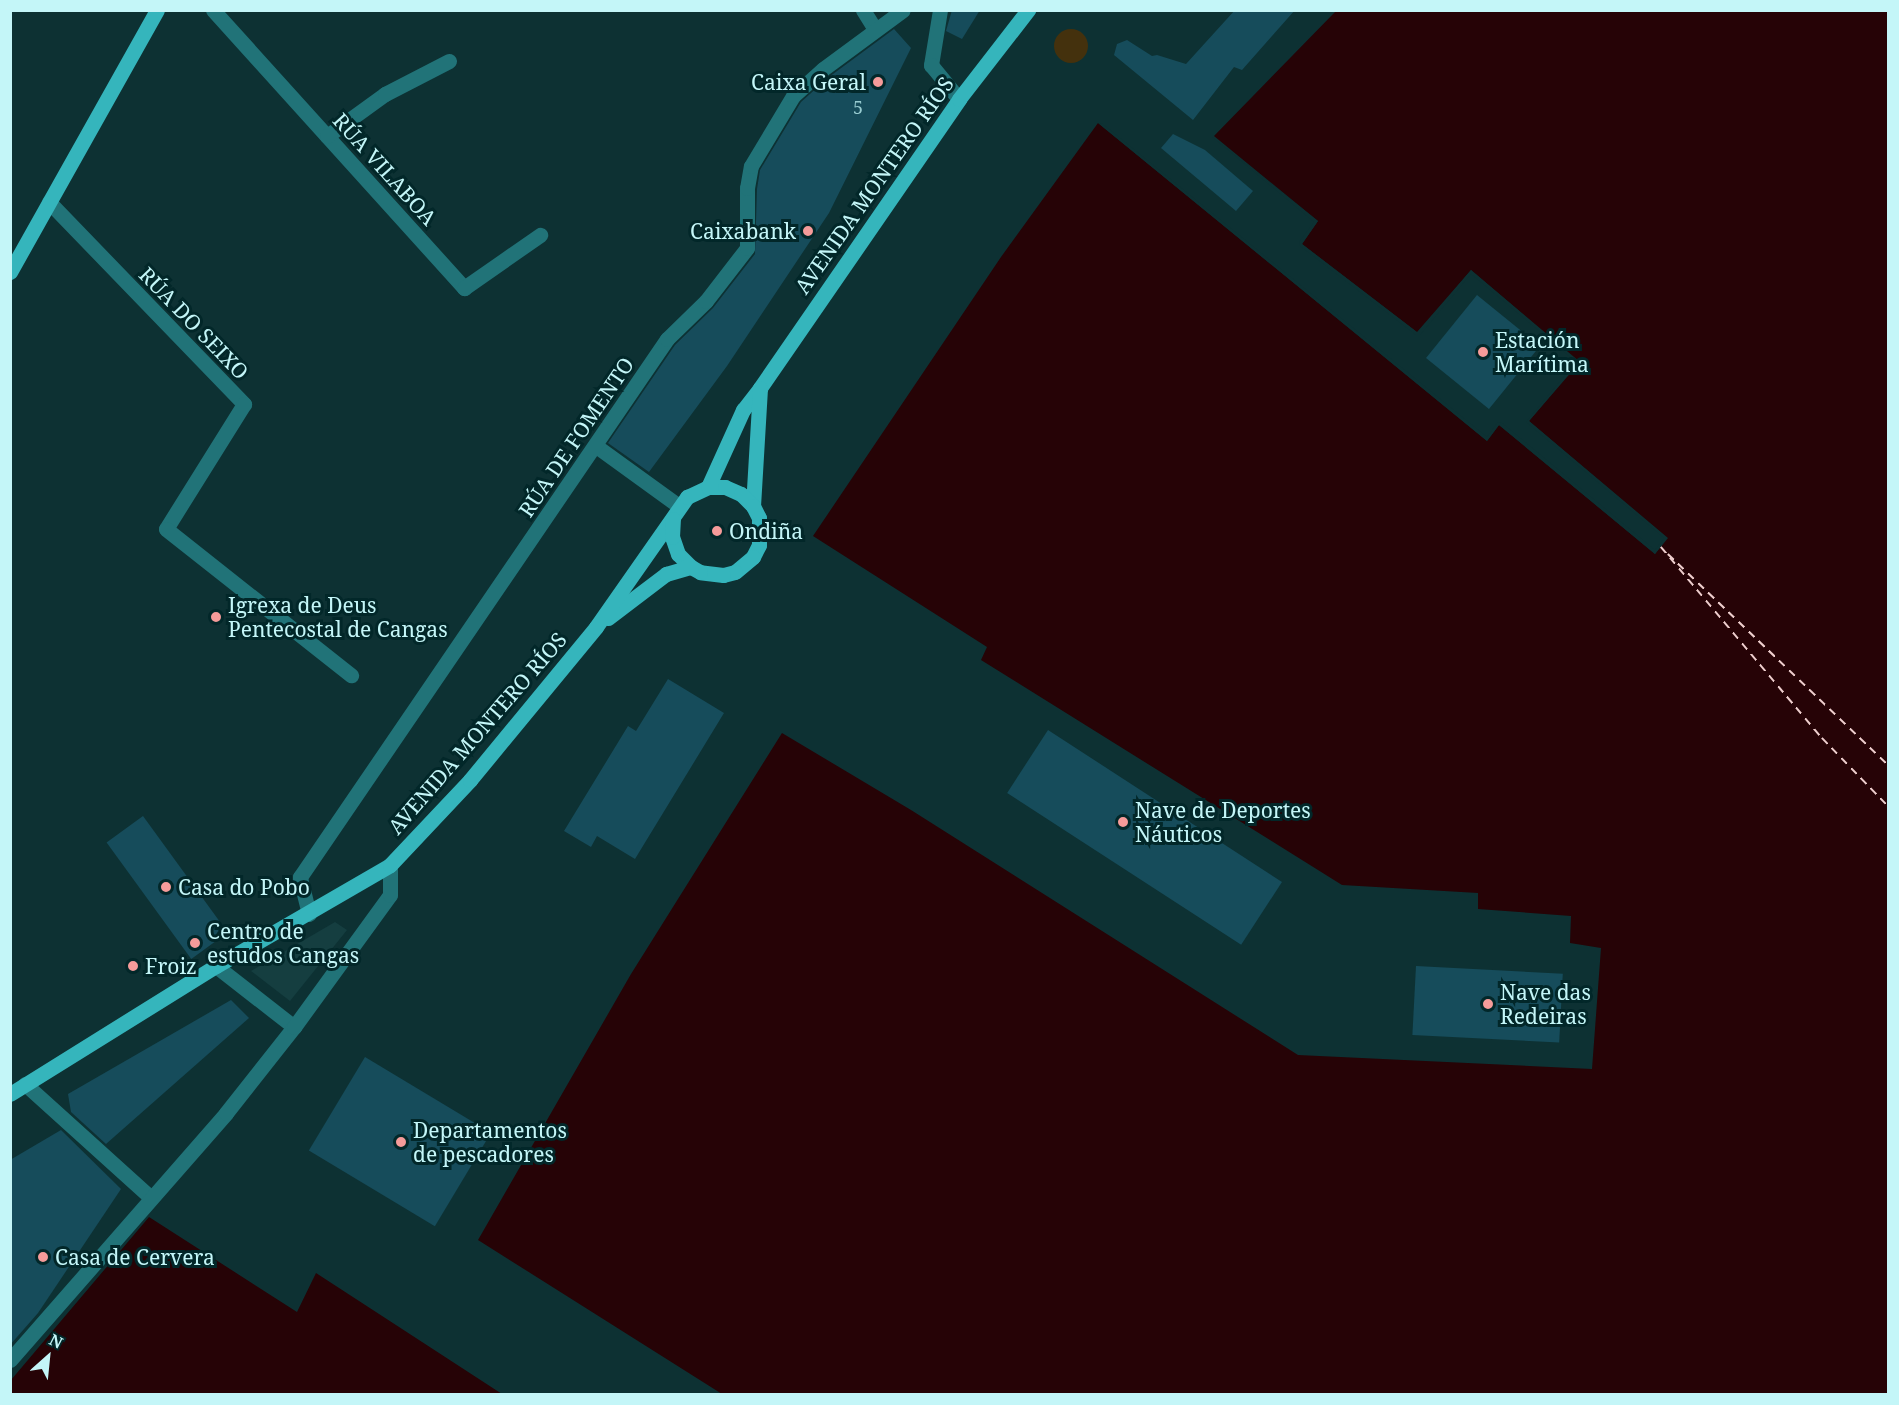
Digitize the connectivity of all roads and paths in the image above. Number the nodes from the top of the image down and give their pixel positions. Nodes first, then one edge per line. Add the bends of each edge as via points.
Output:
1 (157, 10) edge
2 (213, 10) edge
3 (863, 10) edge
4 (903, 10) edge
5 (940, 10) edge
6 (1028, 10) edge
7 (874, 29) junction
8 (449, 61) dead end
9 (959, 99) junction
10 (327, 136) junction
11 (49, 202) junction
12 (540, 235) dead end
13 (10, 272) edge
14 (760, 388) junction
15 (596, 446) junction
16 (708, 487) junction
17 (753, 506) junction
18 (676, 513) junction
19 (691, 567) junction
20 (596, 627) junction
21 (351, 675) dead end
22 (390, 865) junction
23 (309, 914) junction
24 (216, 966) junction
25 (294, 1027) junction
26 (25, 1084) junction
27 (10, 1094) edge
28 (150, 1197) junction
29 (10, 1360) edge

1 - 11 main road
2 - 10 street, RÚA VILABOA
3 - 7 street
4 - 7 street, RÚA DE FOMENTO
5 - 9 street via 931,65
6 - 9 main road, AVENIDA MONTERO RÍOS
7 - 15 street, RÚA DE FOMENTO via 793,96 751,166 747,248 706,302 667,339
8 - 10 street via 385,94
9 - 14 main road, AVENIDA MONTERO RÍOS
10 - 12 street, RÚA VILABOA via 464,288
11 - 13 main road
11 - 21 street, RÚA DO SEIXO via 244,404 166,529
14 - 16 main road, AVENIDA MONTERO RÍOS via 743,410
14 - 17 main road
15 - 18 street
15 - 23 street, RÚA DE FOMENTO via 300,877
16 - 17 main road via 733,491
16 - 18 main road via 687,497
17 - 19 main road via 761,531 759,545 745,565 723,575
18 - 19 main road via 672,537 678,554
18 - 20 main road
19 - 20 main road via 666,574
20 - 22 main road, AVENIDA MONTERO RÍOS via 470,780
22 - 23 main road, AVENIDA MONTERO RÍOS
22 - 25 street via 390,895
23 - 24 main road, AVENIDA MONTERO RÍOS
24 - 25 street
24 - 26 main road, AVENIDA MONTERO RÍOS
25 - 28 street via 226,1113
26 - 27 main road, AVENIDA MONTERO RÍOS
26 - 28 street
28 - 29 street

